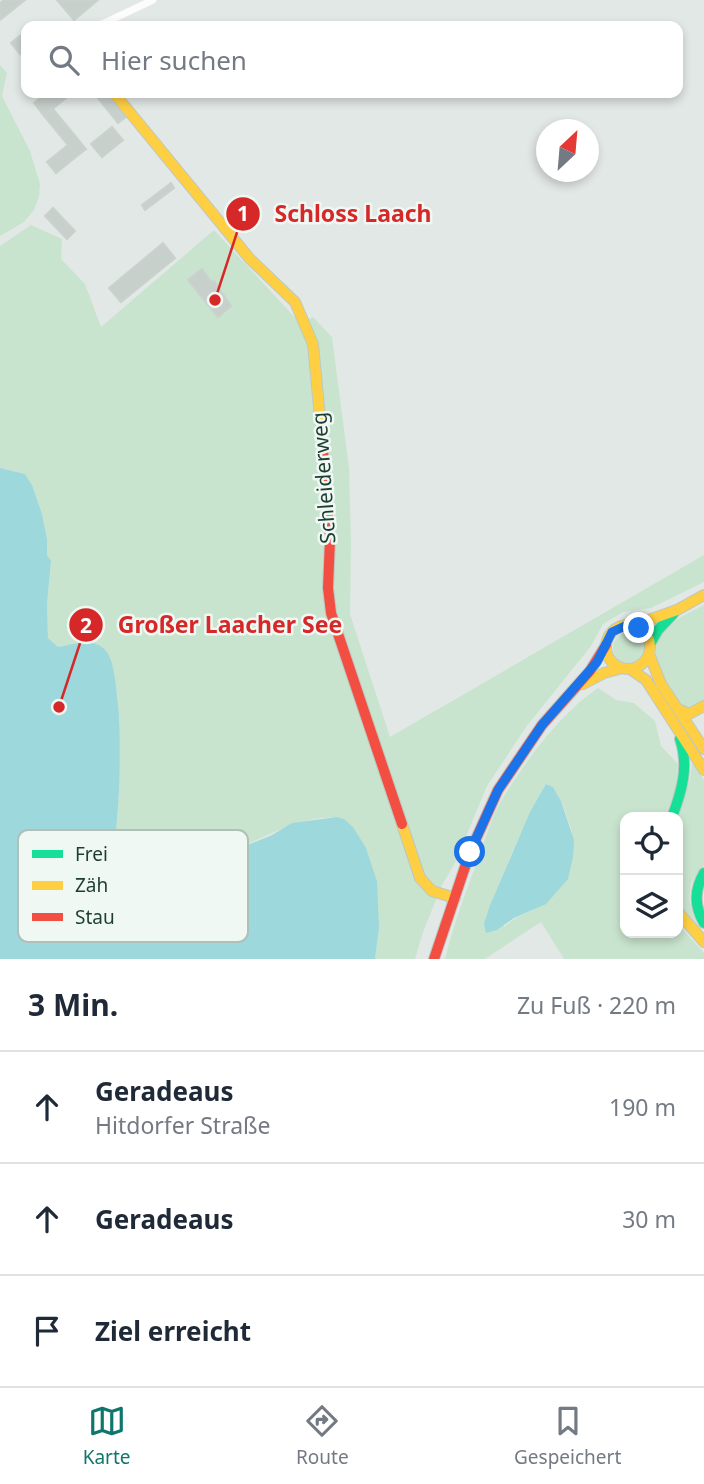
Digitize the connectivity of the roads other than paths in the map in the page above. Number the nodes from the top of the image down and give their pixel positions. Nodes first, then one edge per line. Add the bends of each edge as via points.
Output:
1 (153, 0) edge
2 (109, 21) edge
3 (118, 98) edge
4 (704, 595) edge
5 (677, 610) junction
6 (632, 626) junction
7 (606, 645) junction
8 (650, 649) junction
9 (626, 668) junction
10 (577, 688) junction
11 (704, 706) edge
12 (678, 709) junction
13 (672, 719) junction
14 (704, 749) edge
15 (704, 770) edge
16 (674, 812) edge
17 (704, 873) edge
18 (455, 898) junction
19 (683, 918) edge
20 (704, 923) edge
21 (704, 942) edge
22 (434, 959) edge

1 - 2 street
3 - 18 main road, Schleiderweg via 250,259 295,302 304,320 313,344 324,458 331,613 419,878 432,891
4 - 5 main road
5 - 6 main road
5 - 8 main road via 658,630
6 - 7 main road via 618,628
6 - 8 main road via 644,632
7 - 9 main road via 609,657
7 - 10 main road
8 - 9 main road via 642,664
8 - 12 main road via 661,684
9 - 10 main road via 604,673
9 - 13 main road via 646,680
10 - 18 main road via 542,725 509,771 481,823
11 - 12 main road via 689,714
12 - 14 main road
13 - 15 main road
13 - 16 main road via 684,748 685,766
17 - 20 main road via 695,897
18 - 22 main road
19 - 21 main road

